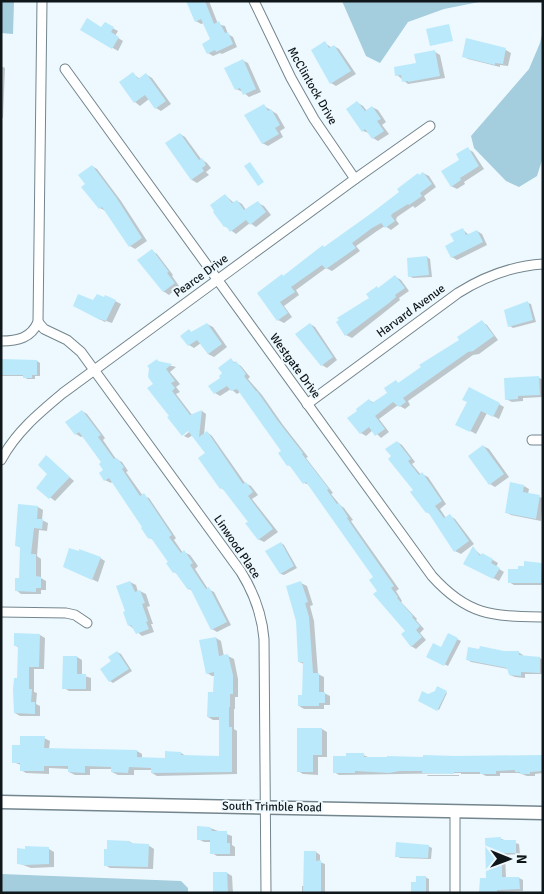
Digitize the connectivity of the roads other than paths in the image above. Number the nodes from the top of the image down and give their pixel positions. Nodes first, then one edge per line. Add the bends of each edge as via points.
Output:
1 (42, 1) edge
2 (254, 1) edge
3 (65, 69) dead end
4 (430, 126) dead end
5 (355, 179) junction
6 (543, 264) edge
7 (217, 280) junction
8 (38, 322) junction
9 (1, 341) edge
10 (94, 370) junction
11 (307, 404) junction
12 (532, 440) dead end
13 (543, 440) edge
14 (1, 460) edge
15 (1, 612) edge
16 (543, 617) edge
17 (87, 623) dead end
18 (1, 802) edge
19 (266, 807) junction
20 (455, 811) junction
21 (543, 813) edge
22 (266, 893) edge
23 (455, 893) edge

1 - 8 street
2 - 5 street, McClintock Drive via 314,119
3 - 7 street, Westgate Drive
4 - 5 street, Pearce Drive
5 - 7 street, Pearce Drive
6 - 11 street, Harvard Avenue via 503,271 472,284
7 - 10 street, Pearce Drive
7 - 11 street, Westgate Drive
8 - 9 street via 35,330 25,338
8 - 10 street, Linwood Place via 44,329 75,346
10 - 14 street, Pearce Drive via 30,420
10 - 19 street, Linwood Place via 241,572 254,596 264,639
11 - 16 street, Westgate Drive via 432,576 449,594 466,606 489,614
12 - 13 street
15 - 17 street via 66,613
18 - 19 main road, South Trimble Road
19 - 20 main road, South Trimble Road
19 - 22 street, Linwood Place
20 - 21 main road, South Trimble Road
20 - 23 street

